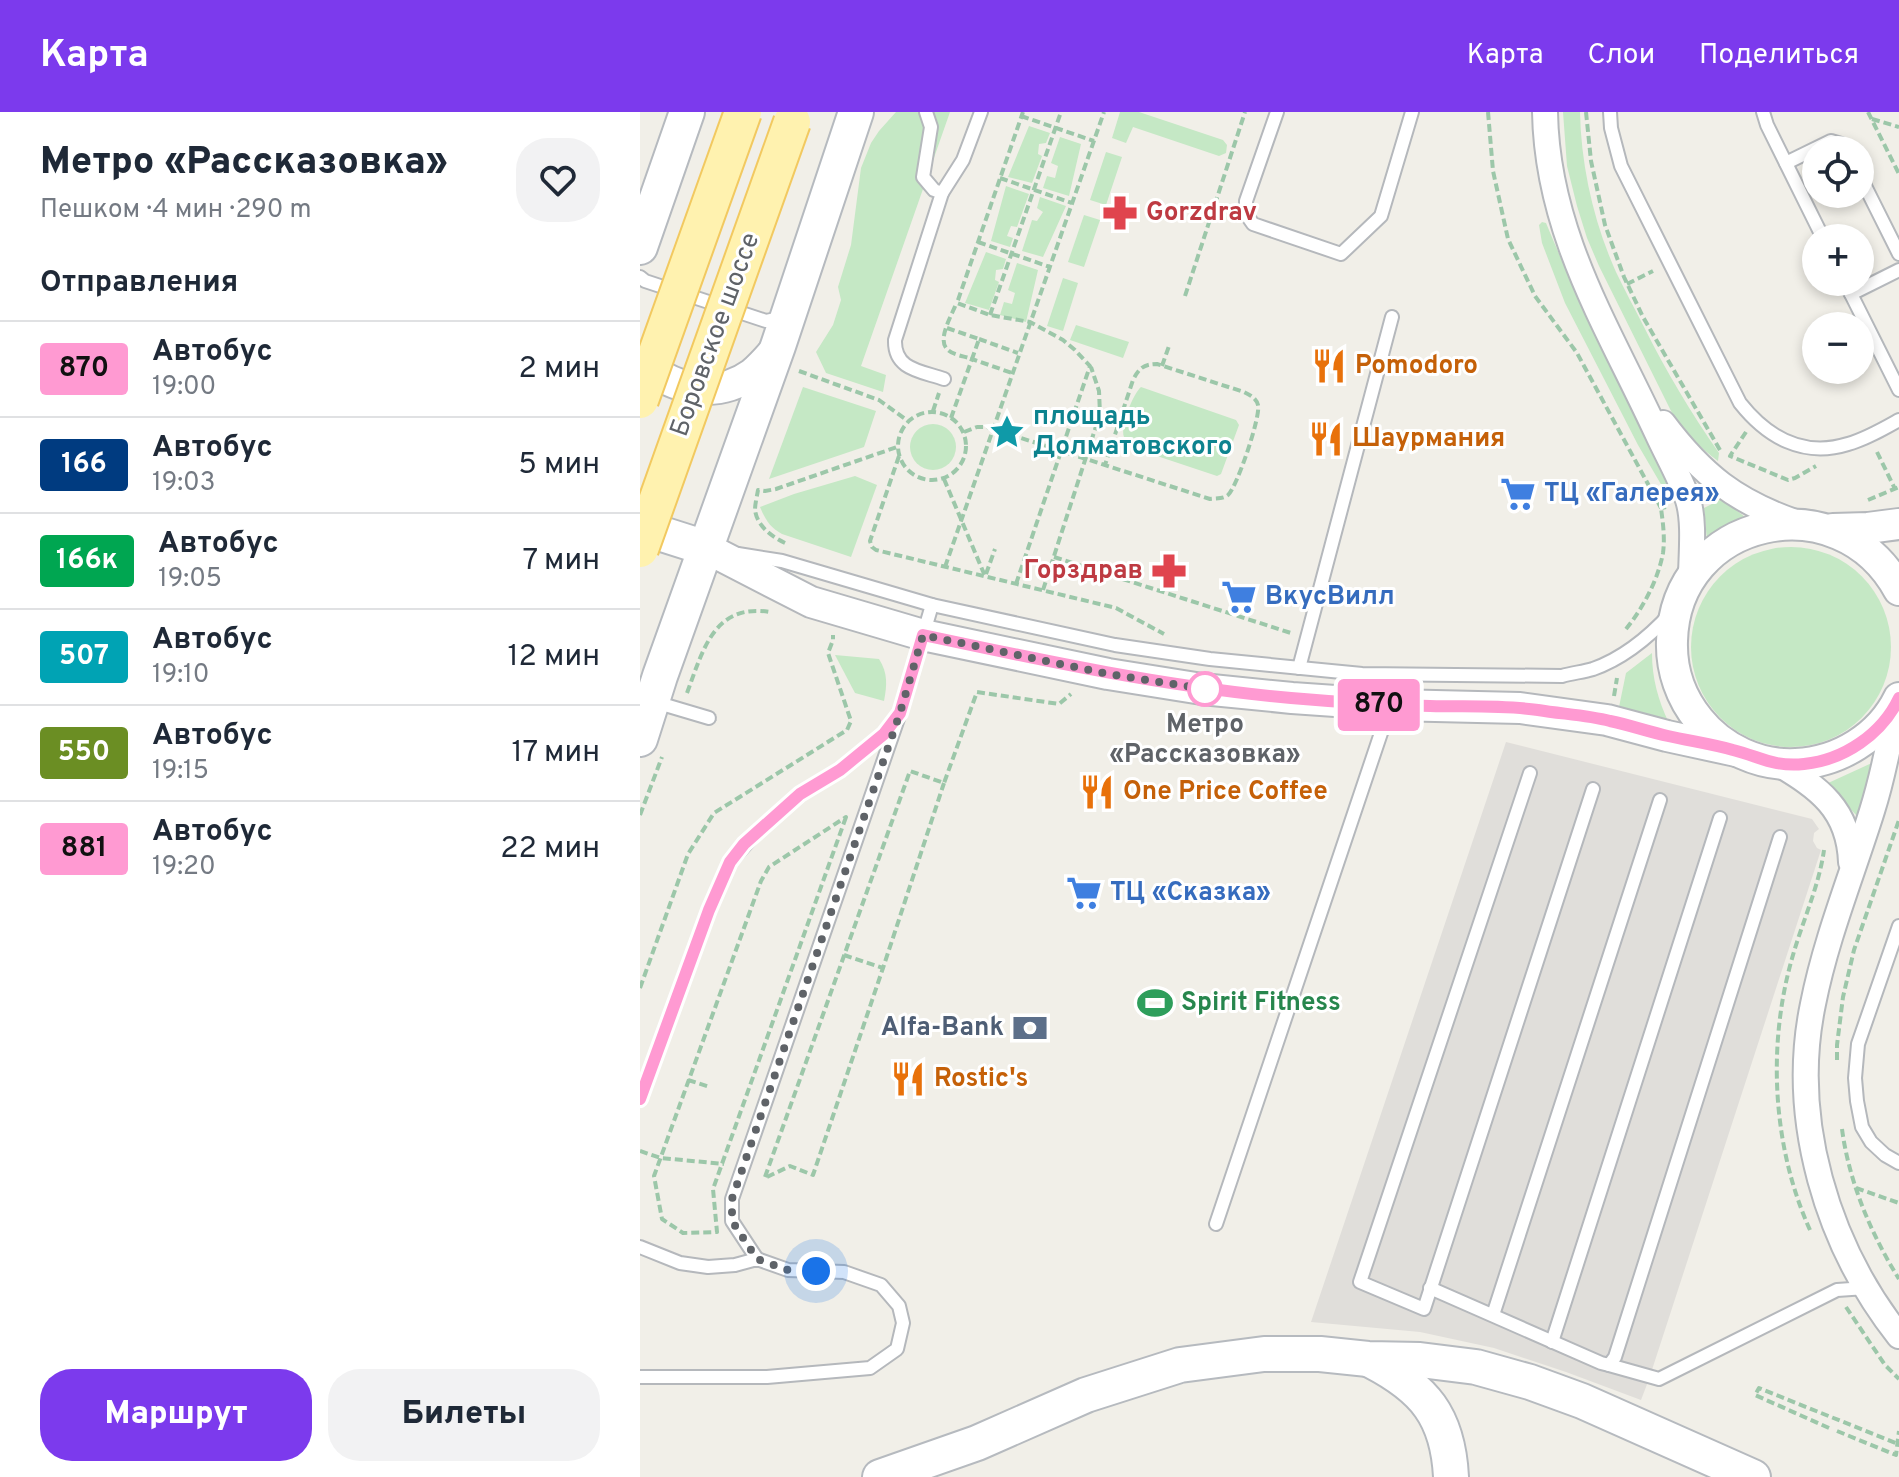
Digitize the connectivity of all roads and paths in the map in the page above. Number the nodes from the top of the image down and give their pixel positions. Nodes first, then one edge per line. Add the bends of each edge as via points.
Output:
1 (687, 112) edge
2 (743, 112) edge
3 (856, 112) edge
4 (871, 112) edge
5 (926, 112) edge
6 (981, 112) edge
7 (1061, 112) edge
8 (1104, 112) edge
9 (1245, 112) edge
10 (1277, 112) edge
11 (1412, 112) edge
12 (1488, 112) edge
13 (1545, 112) edge
14 (1586, 112) edge
15 (1610, 112) edge
16 (1763, 112) edge
17 (1868, 112) edge
18 (1022, 114) edge
19 (1872, 119) junction
20 (792, 122) dead end
21 (1899, 127) edge
22 (1055, 128) junction
23 (1094, 141) junction
24 (842, 151) junction
25 (1802, 155) edge
26 (1786, 163) junction
27 (1899, 174) edge
28 (1000, 178) junction
29 (1034, 190) junction
30 (942, 193) junction
31 (1072, 203) junction
32 (1874, 204) edge
33 (1816, 224) edge
34 (978, 242) junction
35 (640, 247) edge
36 (1012, 254) junction
37 (1899, 254) edge
38 (1670, 263) junction
39 (1050, 267) junction
40 (1899, 270) edge
41 (640, 277) edge
42 (1874, 282) edge
43 (1627, 284) junction
44 (1185, 296) dead end
45 (1852, 296) edge
46 (957, 303) junction
47 (990, 315) junction
48 (1392, 317) dead end
49 (1030, 322) junction
50 (947, 328) junction
51 (979, 339) junction
52 (788, 344) junction
53 (1169, 346) dead end
54 (1019, 354) junction
55 (640, 358) edge
56 (972, 359) junction
57 (1090, 366) junction
58 (1162, 366) junction
59 (1012, 373) junction
60 (944, 379) dead end
61 (1635, 386) junction
62 (1899, 390) edge
63 (640, 400) edge
64 (951, 418) junction
65 (1754, 420) junction
66 (1899, 420) edge
67 (908, 422) junction
68 (993, 429) junction
69 (964, 432) junction
70 (1869, 435) junction
71 (897, 447) junction
72 (1061, 451) junction
73 (899, 456) junction
74 (1086, 459) junction
75 (1731, 464) dead end
76 (1818, 464) dead end
77 (1105, 465) junction
78 (944, 479) junction
79 (1897, 488) edge
80 (1855, 503) dead end
81 (1672, 506) dead end
82 (1661, 508) junction
83 (961, 520) junction
84 (1899, 524) edge
85 (640, 527) edge
86 (1814, 527) junction
87 (795, 546) dead end
88 (706, 548) junction
89 (640, 549) edge
90 (995, 549) dead end
91 (1054, 557) junction
92 (945, 567) junction
93 (985, 576) junction
94 (1016, 584) junction
95 (1043, 590) junction
96 (1899, 590) edge
97 (1685, 592) junction
98 (932, 605) junction
99 (777, 613) dead end
100 (833, 632) dead end
101 (1152, 633) dead end
102 (923, 635) junction
103 (1620, 636) dead end
104 (1307, 638) junction
105 (1299, 668) junction
106 (1618, 671) dead end
107 (1409, 675) junction
108 (1072, 693) dead end
109 (1614, 697) dead end
110 (1898, 700) edge
111 (1393, 705) junction
112 (666, 706) junction
113 (900, 713) junction
114 (709, 718) dead end
115 (640, 739) edge
116 (1736, 751) junction
117 (1777, 763) junction
118 (1530, 773) dead end
119 (944, 783) junction
120 (1593, 789) dead end
121 (1660, 800) dead end
122 (640, 815) edge
123 (1720, 818) dead end
124 (1899, 820) edge
125 (1780, 837) dead end
126 (1825, 843) dead end
127 (1851, 873) junction
128 (1871, 904) dead end
129 (1899, 926) edge
130 (844, 955) junction
131 (883, 968) junction
132 (640, 988) edge
133 (688, 1080) junction
134 (710, 1087) dead end
135 (640, 1099) edge
136 (640, 1151) edge
137 (661, 1158) junction
138 (1899, 1163) edge
139 (723, 1164) junction
140 (742, 1169) junction
141 (765, 1177) junction
142 (1856, 1188) dead end
143 (1899, 1203) edge
144 (1216, 1224) dead end
145 (1813, 1237) dead end
146 (640, 1247) edge
147 (757, 1259) junction
148 (1430, 1288) junction
149 (1866, 1288) junction
150 (1837, 1290) junction
151 (1493, 1315) junction
152 (1899, 1336) edge
153 (1552, 1342) junction
154 (1368, 1359) junction
155 (1609, 1365) junction
156 (640, 1377) edge
157 (1899, 1379) edge
158 (1829, 1428) dead end
159 (1837, 1431) dead end
160 (1899, 1431) edge
161 (1898, 1444) edge
162 (880, 1477) edge
163 (1451, 1477) edge
164 (1753, 1477) edge

1 - 35 main road
2 - 63 main road, Боровское шоссе, bridge
3 - 24 main road
4 - 24 lane
5 - 30 lane via 931,127 923,177
6 - 30 lane via 963,160
7 - 22 path
8 - 23 path
9 - 44 path
10 - 11 lane via 1246,214 1253,224 1341,254 1381,216
12 - 82 path via 1493,171 1508,239 1535,296 1577,353
13 - 61 street via 1549,164 1567,236 1597,313
14 - 43 path via 1605,225
15 - 38 lane via 1621,166
16 - 26 lane
17 - 19 path
18 - 22 path
18 - 28 path
19 - 21 path
19 - 27 path
20 - 89 main road, Боровское шоссе, bridge
22 - 23 path
22 - 29 path
23 - 31 path
24 - 52 main road
25 - 26 lane
26 - 33 lane
28 - 29 path
28 - 34 path
29 - 31 path
29 - 36 path
30 - 60 lane via 895,351 906,366
31 - 39 path
32 - 37 lane
34 - 36 path
34 - 46 path
36 - 39 path
36 - 47 path
38 - 43 path
38 - 65 lane via 1740,403
39 - 49 path
40 - 42 lane
41 - 52 lane via 766,321
43 - 75 path
45 - 62 lane
46 - 47 path
46 - 50 path
47 - 49 path
48 - 104 lane
49 - 54 path
49 - 57 path via 1063,340
50 - 51 path
50 - 56 path via 946,348
51 - 54 path
51 - 56 path
52 - 55 street via 751,375 719,388 669,381
52 - 67 path
52 - 88 main road
53 - 58 path
54 - 59 path
56 - 59 path
56 - 64 path
57 - 72 path
57 - 74 path via 1100,414
58 - 77 path via 1139,369
58 - 77 path via 1254,397 1257,420 1237,483 1223,498 1210,499
59 - 68 path
61 - 86 street via 1690,457 1718,483 1767,513
61 - 97 street via 1689,502 1692,544
64 - 67 path via 933,412
64 - 69 path
65 - 70 lane via 1779,438 1807,447 1829,448
65 - 76 path via 1730,456 1788,480
66 - 70 lane
67 - 71 path
68 - 69 path
68 - 72 path
68 - 83 path
69 - 78 path via 964,460
70 - 79 path
71 - 73 path
71 - 87 path via 776,489 758,490 755,509 764,528
72 - 74 path
72 - 94 path
73 - 78 path via 916,477
73 - 92 path via 871,544 876,550
74 - 77 path
74 - 91 path
78 - 83 path
79 - 80 path
81 - 82 path
82 - 103 path via 1664,535 1658,569 1639,612
83 - 92 path
83 - 93 path
84 - 86 street
85 - 88 main road
86 - 96 street via 1866,549
86 - 97 street via 1786,524 1732,540 1709,557
88 - 98 lane via 782,561
88 - 102 street via 811,602
88 - 112 main road
90 - 93 path
91 - 95 path
91 - 104 path
92 - 93 path
93 - 94 path
94 - 95 path
95 - 101 path via 1116,608 1167,636
97 - 107 lane via 1647,638 1594,668 1562,676
97 - 116 street via 1672,632 1676,675 1703,725
98 - 102 lane
98 - 105 lane via 1115,645
99 - 112 path via 754,609 732,615 714,630
100 - 132 path via 828,653 851,721 847,730 714,813 688,854
102 - 111 street via 1202,689
102 - 113 lane
104 - 105 lane
105 - 107 lane
106 - 109 path
107 - 111 lane
108 - 119 path via 1059,704 977,692
110 - 117 street via 1880,726 1846,751 1805,764
110 - 127 street via 1875,800
111 - 116 street via 1520,708 1607,720
111 - 144 lane
112 - 114 lane
112 - 115 main road
112 - 122 path
113 - 135 lane via 884,734 800,794 730,862
113 - 140 lane
116 - 117 street
117 - 127 street via 1819,790 1834,808 1847,834
118 - 148 lane via 1360,1282 1424,1309
119 - 130 path via 910,771
119 - 131 path
120 - 148 lane
121 - 151 lane
123 - 153 lane
124 - 128 path
125 - 155 lane
126 - 145 path via 1792,958 1777,1044 1786,1153
127 - 149 street via 1813,1003 1806,1089 1811,1140 1826,1199
129 - 138 lane via 1858,1044 1855,1078 1862,1127 1871,1142
130 - 131 path
130 - 141 path
131 - 141 path via 813,1175 790,1166
133 - 134 path
133 - 137 path
133 - 139 path via 769,867 846,817
136 - 137 path
137 - 139 path
137 - 139 path via 654,1176 662,1219 683,1233 717,1232 713,1189
139 - 140 path
140 - 141 path
140 - 147 lane via 732,1199 732,1221
142 - 143 path
146 - 147 lane via 680,1263 708,1267
147 - 156 lane via 788,1270 844,1272 881,1285 899,1306 903,1323 897,1349 870,1368 767,1377
148 - 151 lane
149 - 150 lane
149 - 152 street
150 - 155 lane via 1659,1379
150 - 157 path
151 - 153 lane
153 - 155 lane
154 - 162 main road via 1264,1354 1180,1365 1086,1395 977,1443
154 - 163 main road via 1396,1374 1426,1401 1445,1436
154 - 164 main road via 1476,1367 1530,1382
158 - 161 path via 1755,1395 1759,1388
159 - 161 path via 1896,1455
160 - 161 path

